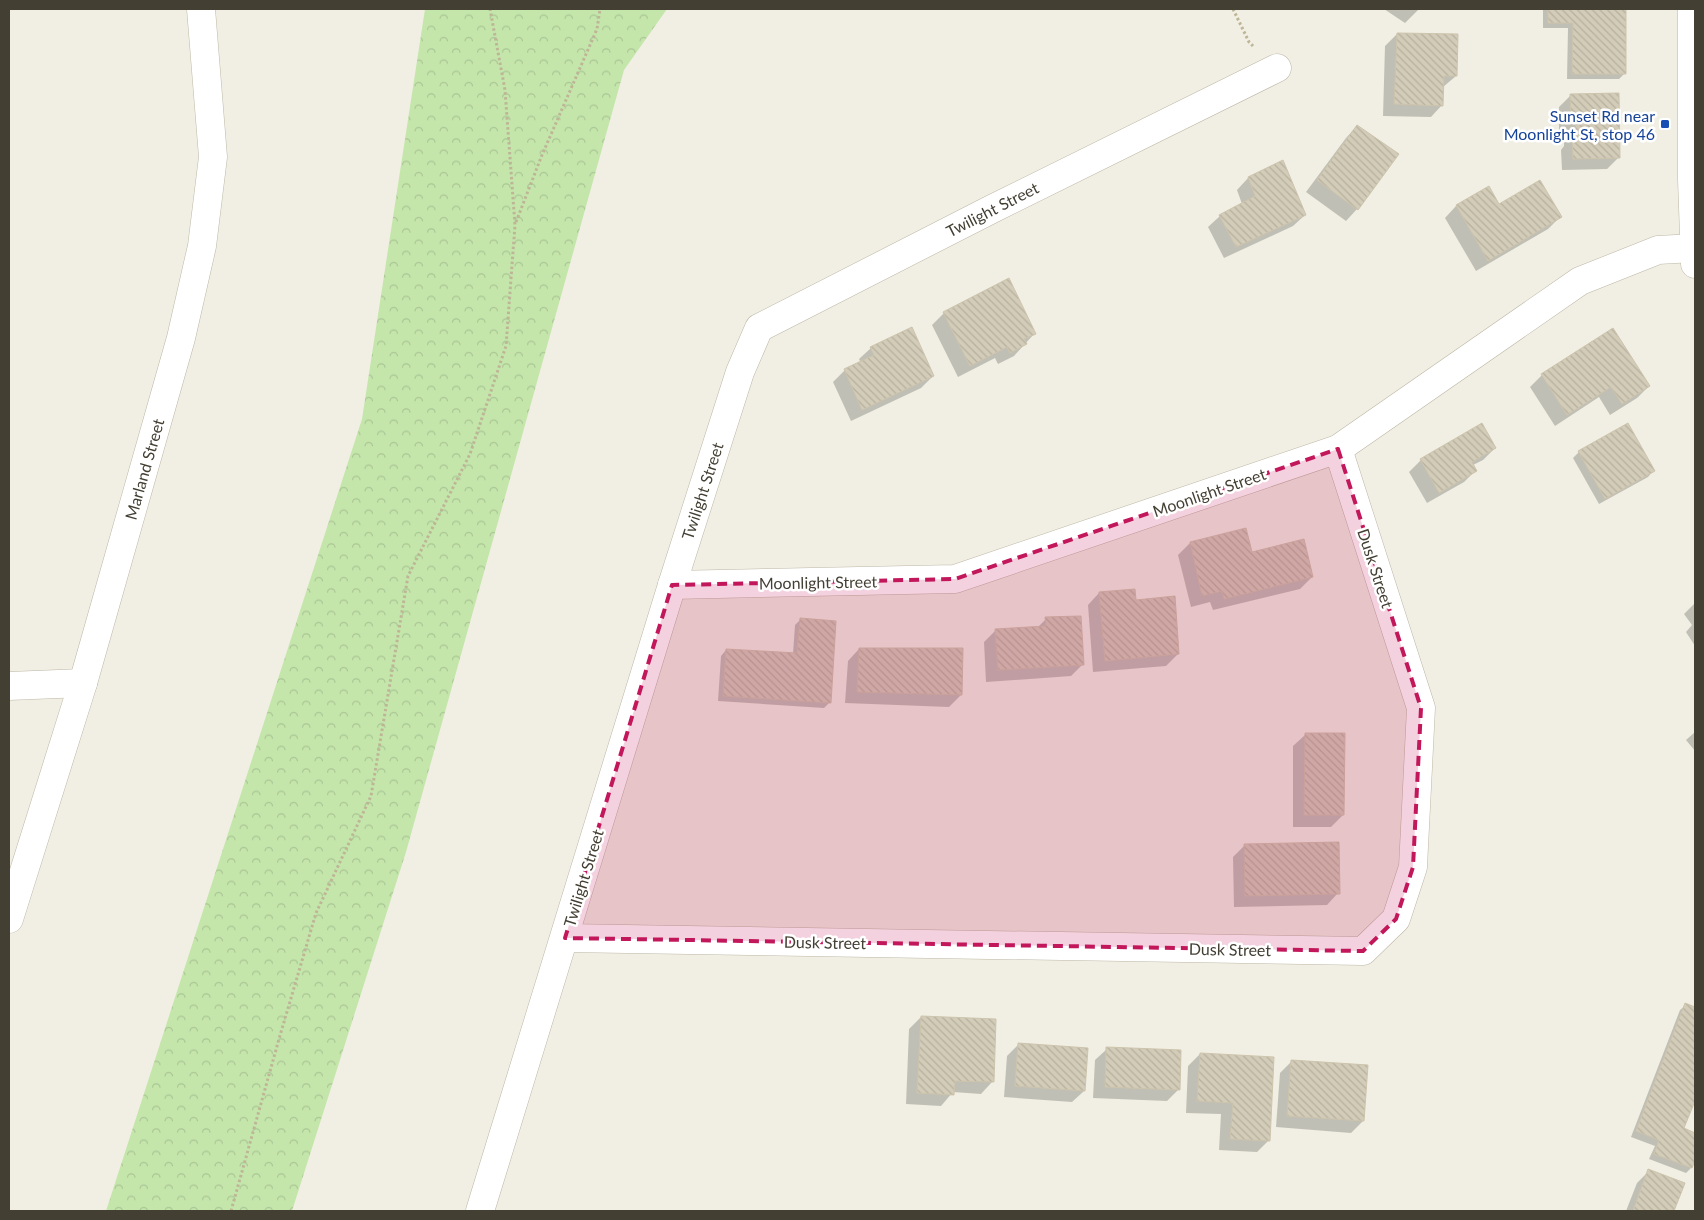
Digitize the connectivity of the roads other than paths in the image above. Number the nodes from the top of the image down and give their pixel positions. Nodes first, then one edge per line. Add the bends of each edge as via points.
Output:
1 (201, 9) edge
2 (1692, 9) edge
3 (1278, 68) road end
4 (1695, 256) edge
5 (1338, 449) junction
6 (672, 585) junction
7 (83, 684) junction
8 (10, 691) edge
9 (9, 918) edge
10 (564, 938) junction
11 (480, 1211) edge

1 - 7 street, Marland Street via 213,157 202,246 181,338
2 - 4 street
3 - 6 street, Twilight Street via 759,328 740,372
4 - 5 street, Moonlight Street via 1658,250 1580,281
5 - 6 street, Moonlight Street via 955,579
5 - 10 street, Dusk Street via 1420,708 1413,867 1396,919 1363,951
6 - 10 street, Twilight Street
7 - 8 street
7 - 9 street, Marland Street
10 - 11 street, Twilight Street

